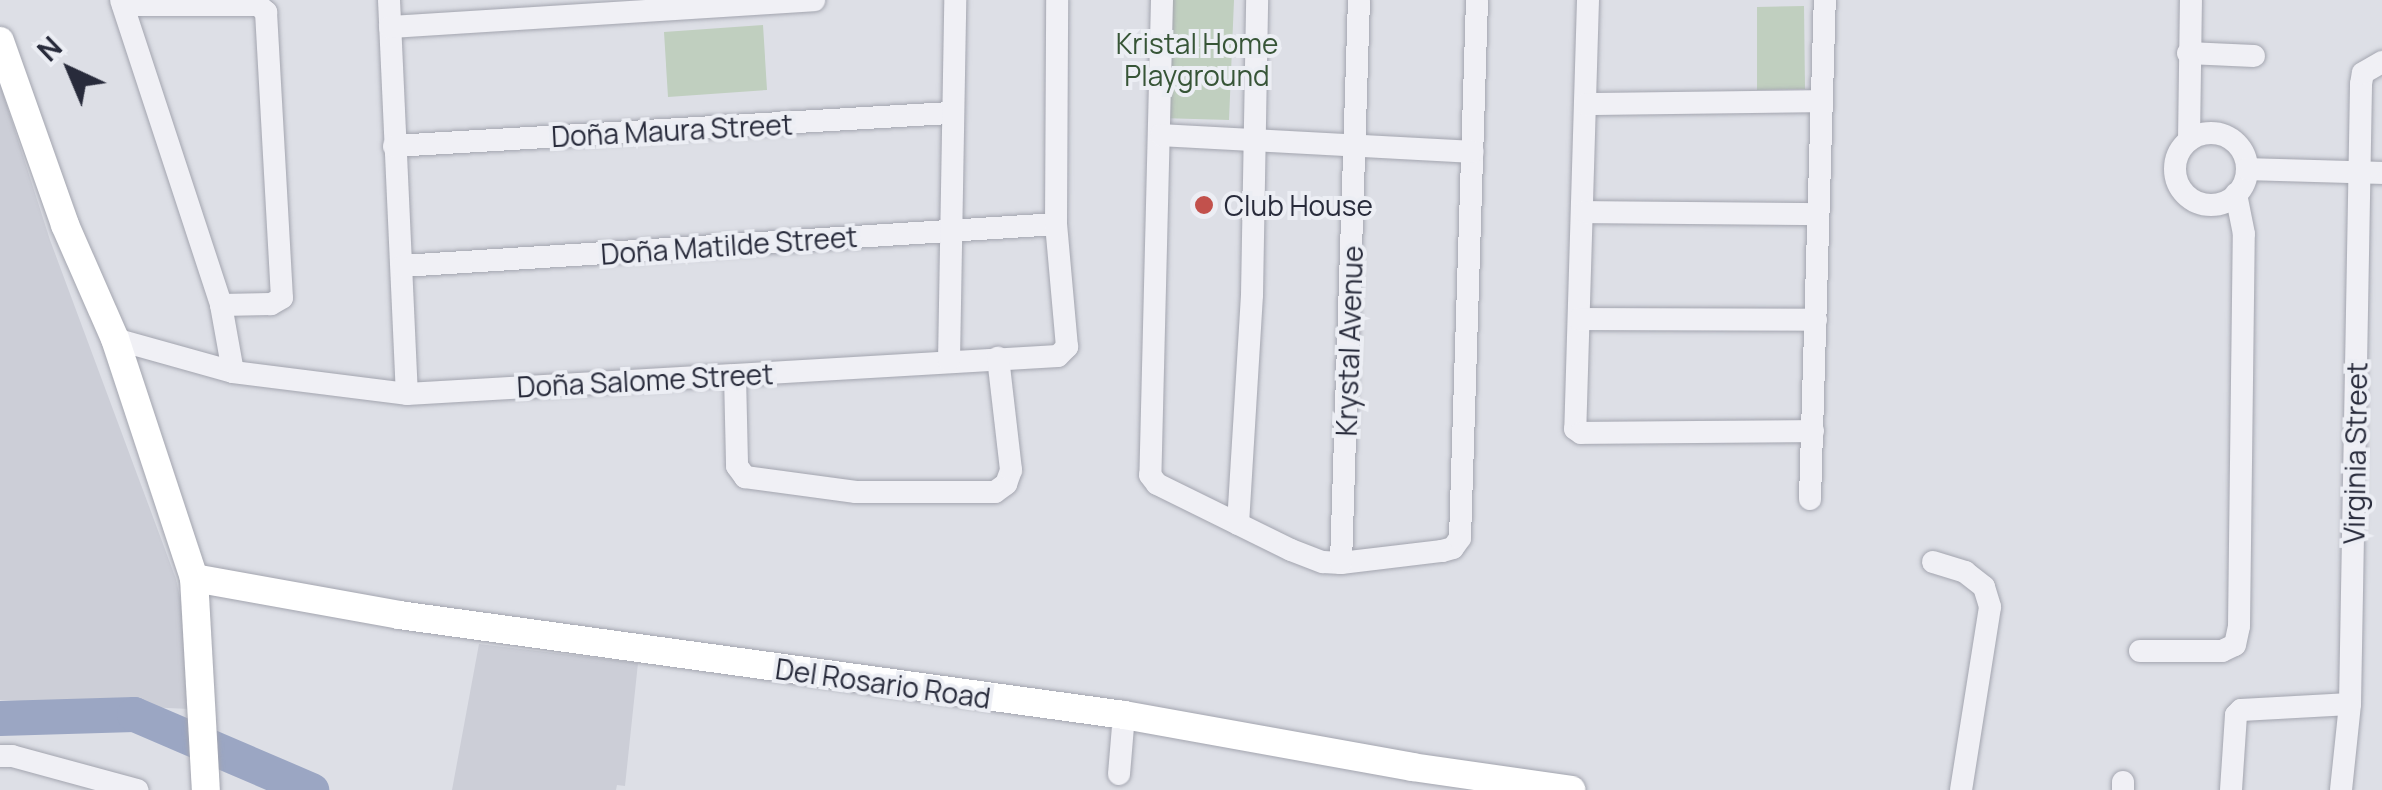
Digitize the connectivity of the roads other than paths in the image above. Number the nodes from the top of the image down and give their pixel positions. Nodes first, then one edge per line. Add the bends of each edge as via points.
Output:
1 (388, 0) edge
2 (814, 0) edge
3 (955, 0) edge
4 (1057, 0) edge
5 (1162, 0) edge
6 (1257, 0) edge
7 (1359, 0) edge
8 (1477, 0) edge
9 (1588, 0) edge
10 (1825, 0) edge
11 (2191, 0) edge
12 (122, 2) edge
13 (390, 27) junction
14 (0, 41) edge
15 (2188, 54) junction
16 (2254, 56) dead end
17 (2379, 62) edge
18 (1820, 102) junction
19 (1586, 104) junction
20 (950, 113) junction
21 (1161, 136) junction
22 (2189, 140) junction
23 (1254, 141) junction
24 (1356, 144) junction
25 (394, 146) junction
26 (1474, 152) junction
27 (2247, 169) junction
28 (2372, 172) edge
29 (2236, 194) junction
30 (1585, 212) junction
31 (1818, 214) junction
32 (1056, 224) junction
33 (949, 231) junction
34 (402, 266) junction
35 (220, 305) junction
36 (1579, 319) junction
37 (1816, 320) junction
38 (114, 340) junction
39 (998, 358) junction
40 (949, 361) junction
41 (233, 372) junction
42 (736, 375) junction
43 (407, 394) junction
44 (1813, 431) junction
45 (1810, 499) dead end
46 (1238, 524) junction
47 (1934, 562) dead end
48 (1341, 563) junction
49 (194, 578) junction
50 (2140, 651) dead end
51 (2350, 704) junction
52 (1124, 715) junction
53 (0, 756) edge
54 (1119, 774) dead end
55 (206, 785) edge
56 (137, 790) edge
57 (1571, 790) edge
58 (1961, 790) edge
59 (2231, 790) edge
60 (2342, 790) edge

1 - 13 street
2 - 13 street
3 - 20 street
4 - 32 street
5 - 21 street
6 - 23 street
7 - 24 street, Krystal Avenue
8 - 26 street
9 - 19 street
10 - 18 street
11 - 15 street
12 - 35 street
12 - 35 street via 258,5 266,12 282,298
13 - 25 street
14 - 38 main road
15 - 16 street
15 - 22 street
17 - 28 street, Virginia Street via 2360,84
18 - 19 street
18 - 31 street
19 - 30 street
20 - 25 street, Doña Maura Street
20 - 33 street
21 - 23 street
21 - 46 street via 1149,468 1157,484
22 - 27 street via 2222,134 2240,148
22 - 29 street via 2176,160 2183,193 2203,205
23 - 24 street
23 - 46 street
24 - 26 street
24 - 48 street, Krystal Avenue
25 - 34 street
26 - 48 street via 1460,538 1442,551
27 - 28 street
27 - 29 street
28 - 51 street, Virginia Street
29 - 50 street via 2244,234 2240,626 2235,645 2222,651
30 - 31 street
30 - 36 street
31 - 37 street
32 - 33 street, Doña Matilde Street
32 - 39 street, Doña Salome Street via 1066,347 1058,356
33 - 34 street, Doña Matilde Street
33 - 40 street
34 - 43 street
35 - 41 street
36 - 37 street
36 - 44 street via 1574,422 1581,433
37 - 44 street
38 - 41 street, Doña Salome Street
38 - 49 main road
39 - 40 street, Doña Salome Street
39 - 42 street via 1010,470 995,492 856,492 745,477 737,466
40 - 42 street, Doña Salome Street
41 - 43 street, Doña Salome Street
42 - 43 street, Doña Salome Street
44 - 45 street
46 - 48 street via 1291,550
47 - 58 street via 1984,587 1990,607
49 - 52 main road, Del Rosario Road via 399,615
49 - 55 main road
51 - 59 street via 2241,710
51 - 60 street, Virginia Street
52 - 54 street
52 - 57 main road, Del Rosario Road
53 - 56 street

